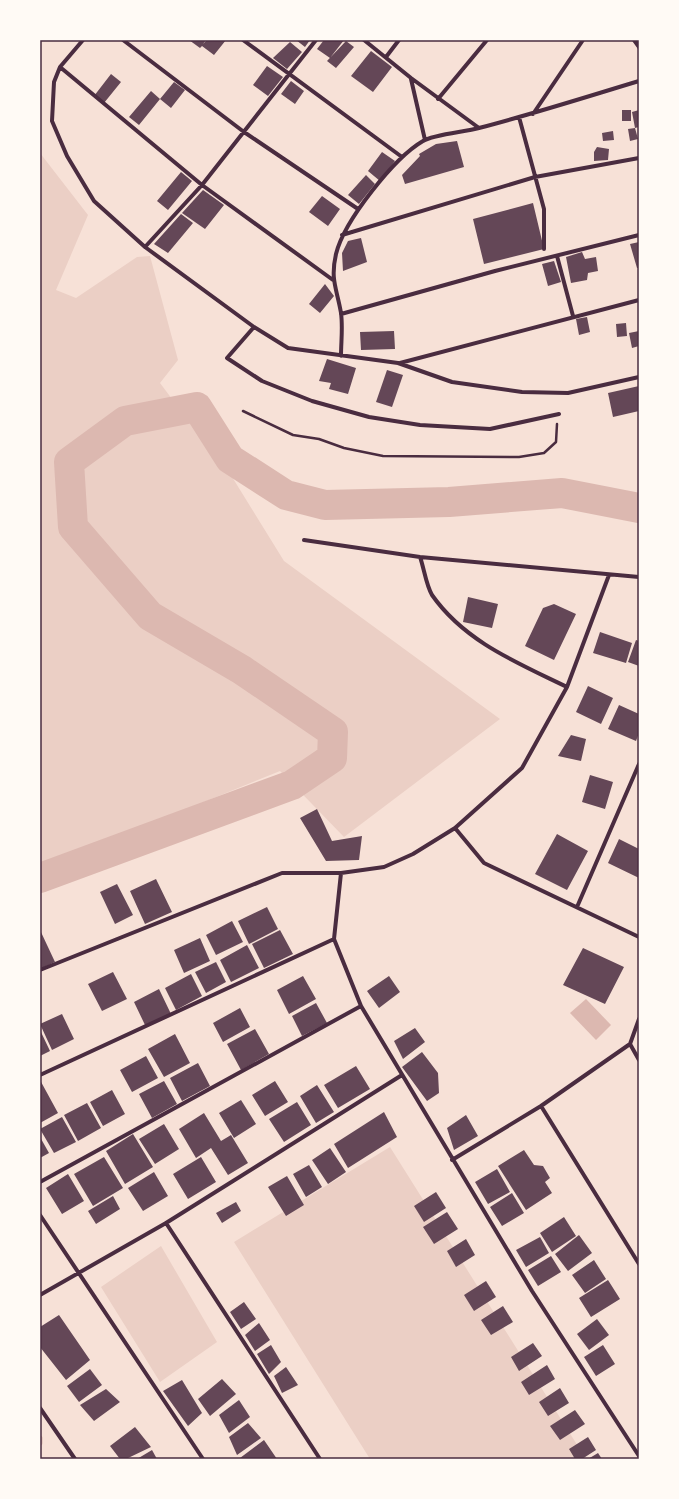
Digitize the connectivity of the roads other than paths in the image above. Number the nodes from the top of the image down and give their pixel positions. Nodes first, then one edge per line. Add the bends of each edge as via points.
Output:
1 (83, 40) edge
2 (123, 40) edge
3 (243, 40) edge
4 (316, 40) edge
5 (364, 40) edge
6 (399, 40) edge
7 (487, 40) edge
8 (584, 40) edge
9 (634, 40) edge
10 (639, 47) edge
11 (386, 57) junction
12 (60, 67) junction
13 (290, 73) junction
14 (411, 78) junction
15 (639, 81) edge
16 (438, 99) junction
17 (533, 114) junction
18 (519, 117) junction
19 (478, 128) junction
20 (244, 132) junction
21 (425, 140) junction
22 (402, 157) junction
23 (639, 158) edge
24 (535, 177) junction
25 (202, 185) junction
26 (358, 209) junction
27 (342, 235) junction
28 (639, 235) edge
29 (145, 247) junction
30 (544, 248) dead end
31 (557, 256) junction
32 (333, 280) junction
33 (639, 300) edge
34 (341, 314) junction
35 (573, 316) junction
36 (254, 327) junction
37 (341, 356) junction
38 (398, 363) junction
39 (639, 377) edge
40 (558, 414) road end
41 (304, 540) dead end
42 (420, 557) junction
43 (609, 575) junction
44 (639, 577) edge
45 (567, 687) junction
46 (639, 764) edge
47 (455, 828) junction
48 (341, 873) junction
49 (577, 907) junction
50 (639, 937) edge
51 (334, 939) junction
52 (40, 970) edge
53 (361, 1006) junction
54 (639, 1019) edge
55 (630, 1044) junction
56 (639, 1060) edge
57 (40, 1075) edge
58 (402, 1075) junction
59 (541, 1106) junction
60 (452, 1160) junction
61 (40, 1182) edge
62 (40, 1215) edge
63 (166, 1223) junction
64 (639, 1264) edge
65 (78, 1273) junction
66 (40, 1295) edge
67 (40, 1408) edge
68 (639, 1456) edge
69 (75, 1459) edge
70 (203, 1459) edge
71 (320, 1459) edge

1 - 12 street
2 - 20 street
3 - 13 street
4 - 13 street
5 - 11 street
6 - 11 street
7 - 16 street
8 - 17 street
9 - 10 street
11 - 14 street
12 - 25 street
12 - 29 street via 54,82 52,121 67,156 94,201
13 - 20 street
13 - 22 street
14 - 16 street
14 - 21 street
15 - 17 street
16 - 19 street
17 - 18 street
18 - 19 street
18 - 24 street
19 - 21 street
20 - 25 street
20 - 26 street
21 - 22 street
22 - 26 street
23 - 24 street
24 - 27 street
24 - 30 street via 544,209
25 - 29 street
25 - 32 street
26 - 27 street
27 - 32 street
28 - 31 street
29 - 36 street
31 - 34 street
31 - 35 street
32 - 34 street
33 - 35 street
34 - 37 street
35 - 38 street
36 - 37 street via 288,348
36 - 40 street via 227,358 262,381 312,401 369,417 420,425 490,429
37 - 38 street
38 - 39 street via 452,382 522,392 568,393
41 - 42 street
42 - 43 street
42 - 45 street via 431,593 459,626 497,653
43 - 44 street
43 - 45 street
45 - 47 street via 522,768
46 - 49 street
47 - 48 street via 413,854 384,867
47 - 49 street via 484,863
48 - 51 street
48 - 52 street via 282,873
49 - 50 street
51 - 53 street
51 - 57 street
53 - 58 street
53 - 61 street
54 - 55 street
55 - 56 street
55 - 59 street
58 - 60 street
58 - 63 street
59 - 60 street
59 - 64 street
60 - 68 street via 532,1291
62 - 65 street
63 - 65 street
63 - 71 street
65 - 66 street
65 - 70 street
67 - 69 street

